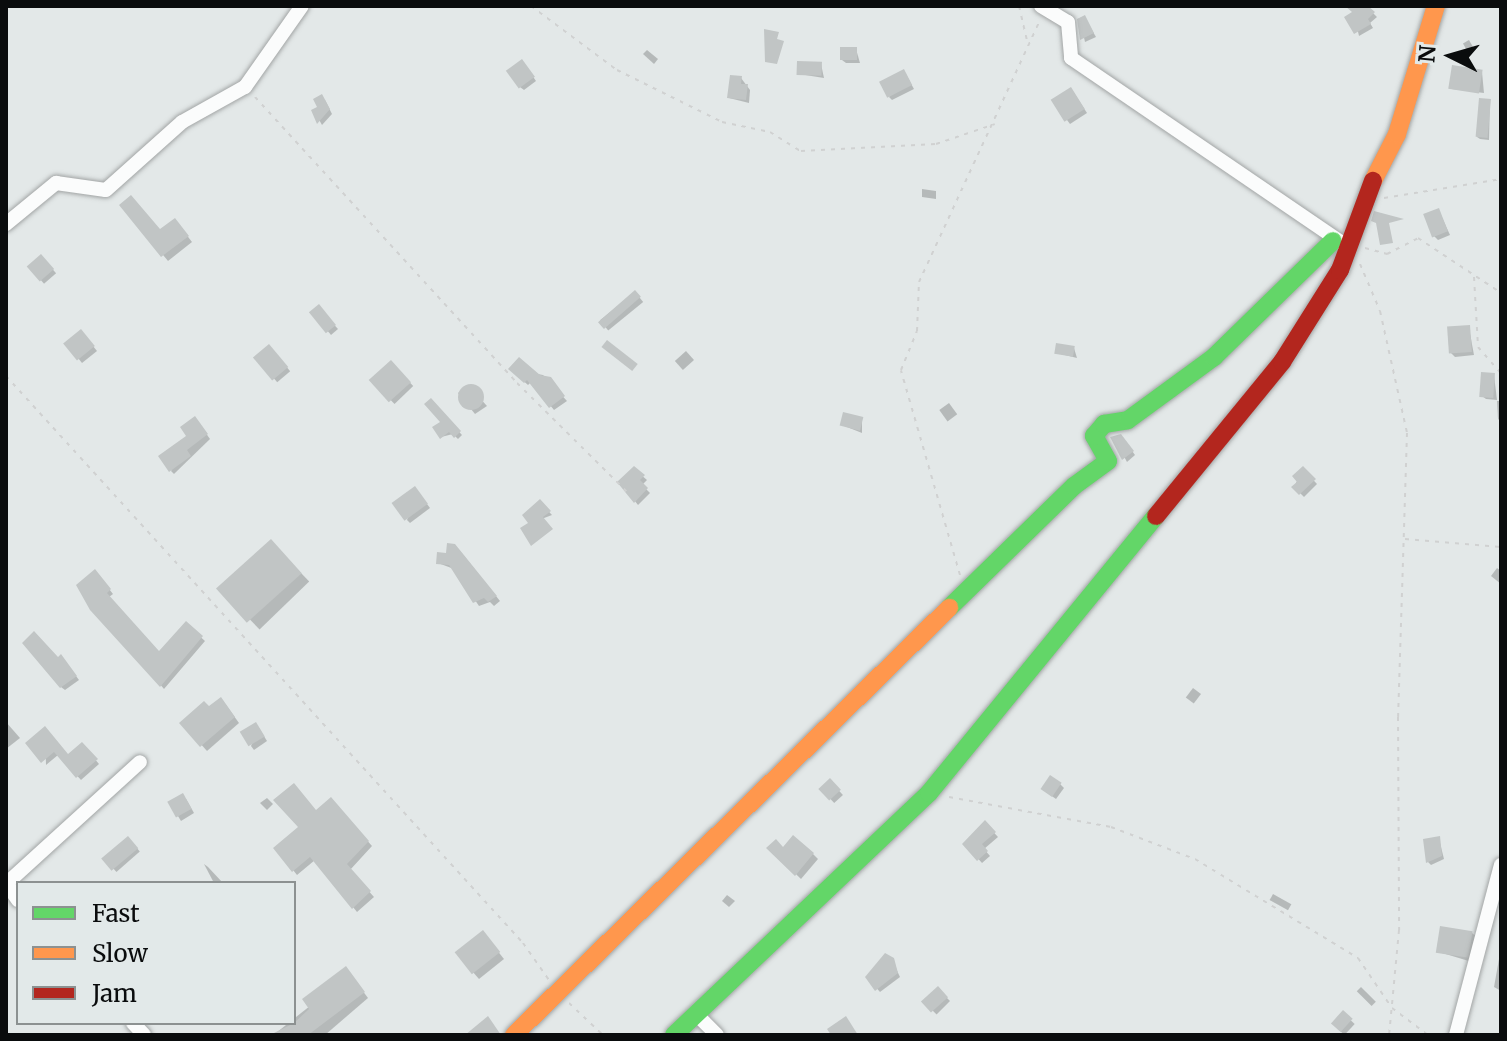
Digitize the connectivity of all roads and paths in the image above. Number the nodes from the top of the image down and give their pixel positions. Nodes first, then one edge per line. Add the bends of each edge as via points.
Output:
1 (302, 6) edge
2 (531, 6) edge
3 (1019, 6) edge
4 (1436, 6) edge
5 (1043, 7) edge
6 (1028, 44) junction
7 (245, 87) junction
8 (996, 124) junction
9 (1501, 179) edge
10 (1363, 201) junction
11 (6, 224) edge
12 (1341, 242) junction
13 (1474, 276) junction
14 (1501, 293) edge
15 (1501, 373) edge
16 (6, 376) edge
17 (12, 382) junction
18 (6, 387) edge
19 (630, 495) dead end
20 (1404, 539) junction
21 (1501, 547) edge
22 (965, 594) junction
23 (140, 762) dead end
24 (929, 793) junction
25 (1501, 865) edge
26 (6, 884) edge
27 (559, 993) junction
28 (1392, 1008) junction
29 (695, 1013) junction
30 (514, 1035) edge
31 (603, 1035) edge
32 (674, 1035) edge
33 (717, 1035) edge
34 (1389, 1035) edge
35 (1428, 1035) edge
36 (1456, 1035) edge

1 - 7 street
2 - 8 path via 617,70 722,122 770,132 801,151 936,144
3 - 6 path
4 - 10 street via 1397,134
5 - 6 path
5 - 12 street via 1068,22 1071,58
6 - 8 path
7 - 11 street via 182,122 106,190 56,183
7 - 19 path via 517,383
8 - 22 path via 919,282 917,331 901,370
9 - 10 path
10 - 12 street
12 - 13 path via 1387,254 1418,238
12 - 20 path via 1380,311 1407,433
12 - 22 street via 1214,357 1128,420 1104,424 1094,436 1108,461 1074,486
12 - 24 street via 1340,270 1282,362
13 - 14 path
13 - 15 path via 1478,347
16 - 17 path
17 - 18 path
17 - 27 path via 523,943
20 - 21 path
20 - 28 path via 1399,930
22 - 27 street
23 - 26 street
24 - 28 path via 1111,827 1195,859 1358,958
24 - 29 street
25 - 36 street
27 - 30 street
27 - 31 path
28 - 34 path
28 - 35 path
29 - 32 street
29 - 33 street

